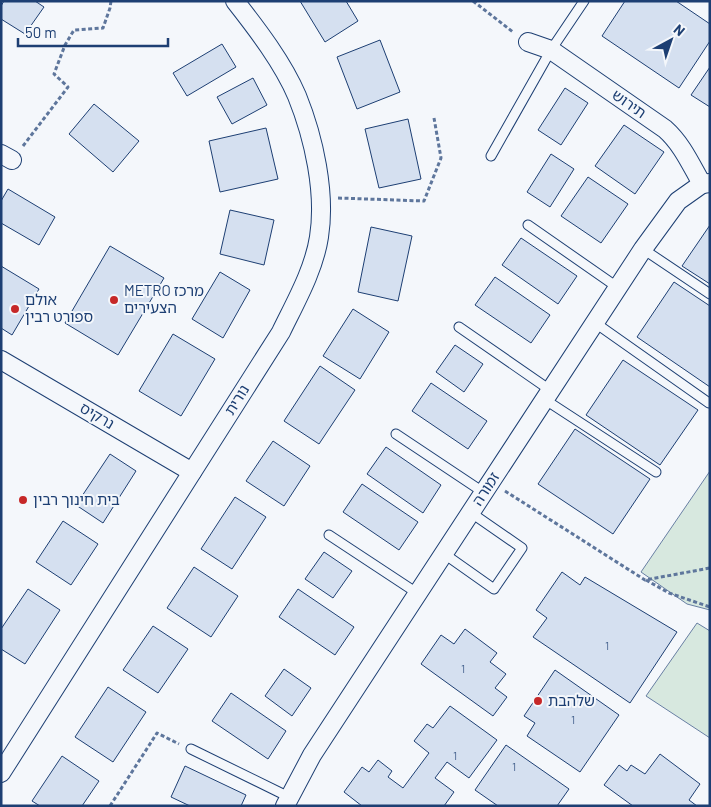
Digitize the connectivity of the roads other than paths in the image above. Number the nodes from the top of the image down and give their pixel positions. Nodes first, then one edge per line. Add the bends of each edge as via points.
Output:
1 (235, 1) edge
2 (584, 1) edge
3 (528, 42) dead end
4 (550, 50) junction
5 (491, 156) dead end
6 (706, 183) edge
7 (528, 226) dead end
8 (643, 249) junction
9 (617, 287) junction
10 (710, 294) edge
11 (594, 322) junction
12 (459, 327) dead end
13 (1, 360) edge
14 (547, 395) junction
15 (709, 403) edge
16 (396, 434) dead end
17 (192, 472) junction
18 (656, 472) dead end
19 (487, 487) junction
20 (470, 512) junction
21 (329, 534) dead end
22 (443, 553) junction
23 (417, 593) junction
24 (191, 750) road end
25 (1, 773) edge
26 (287, 802) edge

1 - 17 street, נורית via 269,47 296,96 314,150 320,198 319,238 305,282 281,332
2 - 4 lane
3 - 4 street, תירוש
4 - 5 lane
4 - 6 street, תירוש via 665,129
6 - 8 street, זמורה via 678,201
7 - 9 lane
8 - 9 street, זמורה
8 - 10 lane
9 - 11 street, זמורה
11 - 14 street, זמורה
11 - 15 lane
12 - 14 lane
13 - 17 street, נרקיס
14 - 18 lane
14 - 19 street, זמורה
16 - 19 lane
17 - 25 street, נורית
19 - 20 street, זמורה
20 - 22 street, זמורה
20 - 22 lane via 522,548 494,589
21 - 23 lane
22 - 23 street, זמורה
23 - 26 street, זמורה via 312,755
24 - 26 lane

